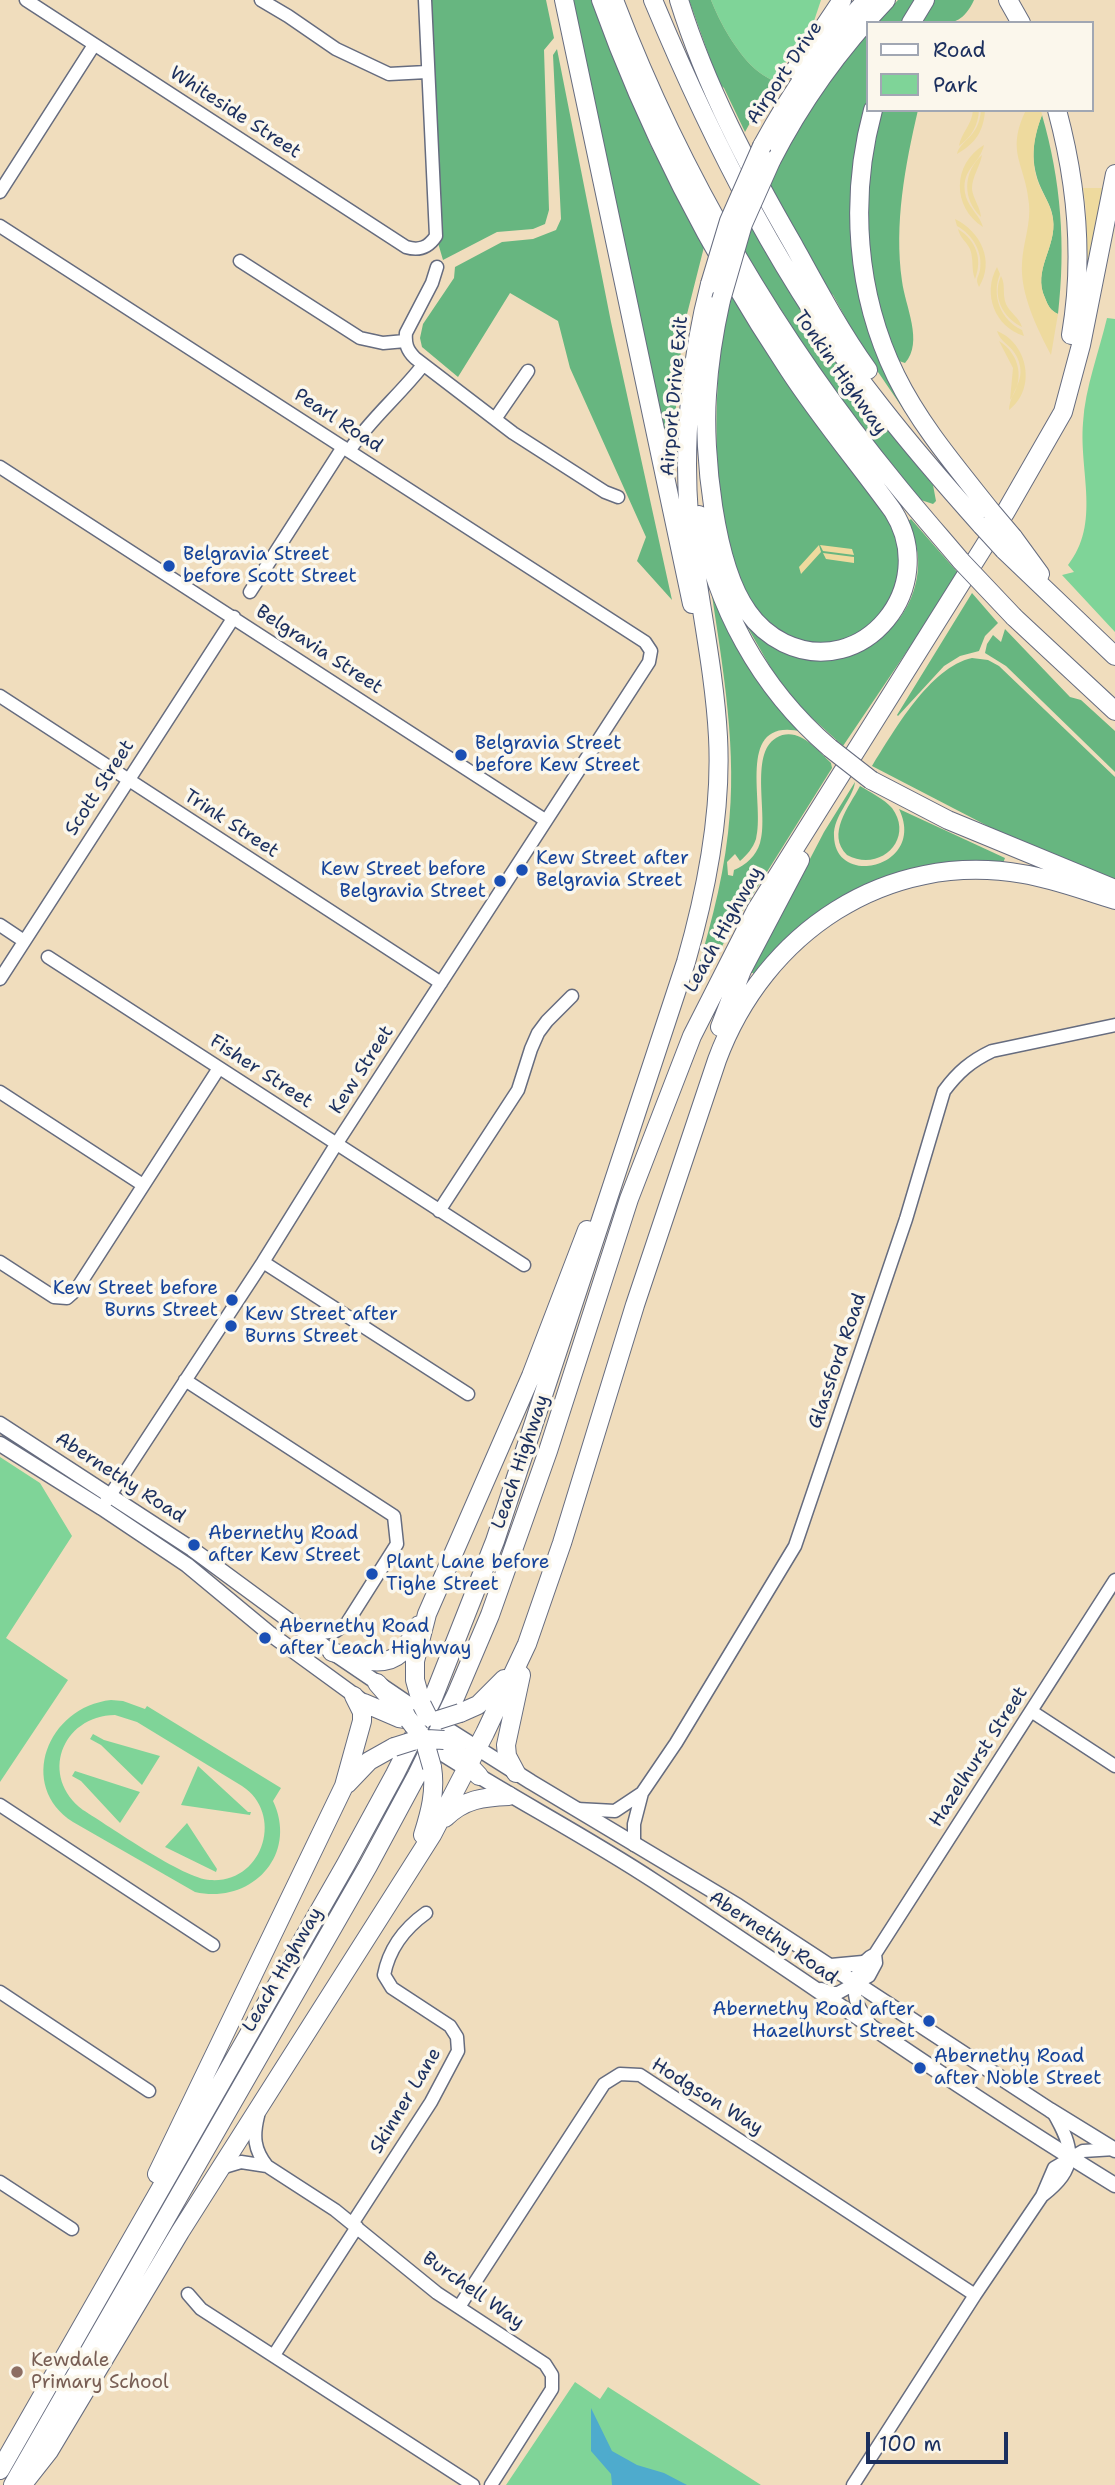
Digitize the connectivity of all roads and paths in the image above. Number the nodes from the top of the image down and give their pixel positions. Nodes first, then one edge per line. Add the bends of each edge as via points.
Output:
1 (261, 0) edge
2 (291, 0) edge
3 (425, 0) edge
4 (564, 0) edge
5 (601, 0) edge
6 (614, 0) edge
7 (653, 0) edge
8 (679, 0) edge
9 (842, 0) edge
10 (867, 0) edge
11 (886, 0) edge
12 (925, 0) edge
13 (1009, 0) edge
14 (32, 2) edge
15 (288, 16) junction
16 (868, 21) edge
17 (912, 21) edge
18 (1020, 21) edge
19 (866, 23) edge
20 (94, 45) junction
21 (428, 72) junction
22 (873, 112) edge
23 (1058, 112) edge
24 (764, 150) junction
25 (1115, 174) edge
26 (748, 175) joint
27 (0, 192) edge
28 (0, 226) edge
29 (240, 261) dead end
30 (437, 267) dead end
31 (405, 341) junction
32 (423, 365) junction
33 (528, 370) dead end
34 (690, 414) junction
35 (495, 419) junction
36 (346, 449) junction
37 (0, 467) edge
38 (1024, 481) junction
39 (618, 497) dead end
40 (960, 502) junction
41 (986, 519) junction
42 (250, 592) dead end
43 (234, 617) junction
44 (651, 651) joint
45 (1115, 656) edge
46 (710, 668) junction
47 (0, 696) edge
48 (1115, 711) edge
49 (128, 780) junction
50 (826, 799) junction
51 (545, 820) junction
52 (1115, 889) edge
53 (1115, 901) edge
54 (0, 925) edge
55 (24, 941) junction
56 (48, 957) dead end
57 (0, 979) edge
58 (441, 983) junction
59 (572, 996) dead end
60 (1115, 1025) edge
61 (219, 1068) junction
62 (0, 1092) edge
63 (627, 1140) junction
64 (337, 1143) junction
65 (143, 1185) junction
66 (673, 1190) junction
67 (439, 1211) junction
68 (0, 1262) edge
69 (263, 1262) junction
70 (524, 1265) dead end
71 (184, 1380) junction
72 (468, 1394) dead end
73 (0, 1424) edge
74 (0, 1444) edge
75 (106, 1502) junction
76 (1115, 1580) edge
77 (427, 1614) junction
78 (308, 1635) junction
79 (527, 1644) junction
80 (332, 1652) junction
81 (377, 1684) joint
82 (359, 1699) junction
83 (1031, 1711) junction
84 (426, 1729) junction
85 (479, 1750) junction
86 (1115, 1766) edge
87 (471, 1770) junction
88 (516, 1773) junction
89 (344, 1786) junction
90 (642, 1793) junction
91 (509, 1796) junction
92 (0, 1805) edge
93 (576, 1809) junction
94 (432, 1835) junction
95 (634, 1845) junction
96 (408, 1873) junction
97 (426, 1913) dead end
98 (213, 1945) dead end
99 (869, 1959) junction
100 (831, 1966) junction
101 (806, 1983) junction
102 (857, 1983) junction
103 (0, 1992) edge
104 (872, 2028) junction
105 (149, 2091) dead end
106 (261, 2106) junction
107 (1053, 2112) junction
108 (1115, 2149) edge
109 (1069, 2157) junction
110 (267, 2166) junction
111 (221, 2168) junction
112 (0, 2182) edge
113 (1115, 2185) edge
114 (355, 2225) junction
115 (72, 2229) dead end
116 (188, 2294) dead end
117 (975, 2295) junction
118 (96, 2302) junction
119 (458, 2307) junction
120 (274, 2355) junction
121 (0, 2470) edge
122 (13, 2485) edge
123 (22, 2485) edge
124 (473, 2485) edge
125 (492, 2485) edge
126 (853, 2485) edge

1 - 15 street
2 - 15 street
3 - 21 street
4 - 46 highway via 686,583
5 - 24 highway, bridge via 639,97 697,220 734,284 790,372 902,529 908,563 899,602 879,627 859,641 822,650 785,643 748,613 734,588 714,513 707,458 706,396 721,300 743,224
6 - 48 highway, Tonkin Highway, bridge via 711,208 775,317 857,434 961,561
7 - 40 highway, Tonkin Highway via 724,158 798,288 882,408
8 - 40 highway via 699,58 772,209 857,354
9 - 24 highway via 776,102
10 - 24 highway, Airport Drive via 815,60 788,100
11 - 16 highway
12 - 17 highway
13 - 18 highway
14 - 20 street, Whiteside Street
15 - 21 street via 336,50 389,74
19 - 24 highway
20 - 21 street, Whiteside Street via 415,250 426,247 436,236
20 - 27 street
22 - 41 highway via 859,202 863,274 878,333 916,411
23 - 38 highway via 1075,197 1077,294 1062,379
24 - 26 highway, Airport Drive, bridge
25 - 38 highway via 1063,412
26 - 34 highway, Airport Drive Exit, bridge via 710,284
28 - 36 street, Pearl Road
29 - 31 street via 360,338
30 - 31 street
31 - 32 street
32 - 35 street
32 - 36 street
33 - 35 street
34 - 46 highway, Airport Drive Exit via 689,513
34 - 52 highway, bridge via 698,507 723,602 743,643 796,716 871,780 948,820
35 - 39 street
36 - 42 street
36 - 44 street, Pearl Road via 645,642
37 - 43 street, Belgravia Street
38 - 50 highway, Leach Highway
40 - 41 highway, Tonkin Highway
41 - 45 highway, Tonkin Highway, bridge via 1071,617
43 - 49 street, Scott Street
43 - 51 street, Belgravia Street
44 - 51 street, Kew Street via 649,662
46 - 63 highway, Leach Highway via 718,759 707,881 686,962
47 - 49 street, Trink Street
49 - 55 street, Scott Street
49 - 58 street, Trink Street
50 - 66 highway via 729,1000 695,1100
50 - 122 highway, Leach Highway via 733,952 667,1094 548,1451 490,1615 451,1705 368,1866
51 - 58 street, Kew Street
53 - 66 highway via 1023,874 948,872 900,882 851,901 810,927 779,955 728,1032
54 - 55 street
55 - 57 street, Scott Street
56 - 61 street, Fisher Street
58 - 64 street, Kew Street
59 - 67 street via 538,1033 518,1090
60 - 90 street, Glassford Road via 992,1051 957,1073 944,1091 906,1219 795,1546
61 - 64 street, Fisher Street
61 - 65 street
62 - 65 street
63 - 77 highway via 598,1199 531,1376
63 - 118 highway, Leach Highway via 495,1541 433,1698 352,1853
64 - 67 street, Fisher Street
64 - 69 street, Kew Street
65 - 68 street via 67,1298 54,1297
66 - 79 highway
67 - 70 street, Fisher Street
69 - 71 street, Kew Street
69 - 72 street
71 - 75 street, Kew Street
71 - 78 street via 394,1516 397,1544 347,1623
73 - 75 main road, Abernethy Road
74 - 75 main road, Abernethy Road
75 - 78 main road, Abernethy Road via 192,1549
75 - 82 main road, Abernethy Road
76 - 83 street, Hazelhurst Street
77 - 80 highway via 394,1658 373,1662
77 - 84 highway via 415,1661
78 - 80 main road, Abernethy Road
79 - 84 highway, bridge via 490,1695
79 - 85 highway
79 - 88 highway via 506,1745
80 - 81 main road, Abernethy Road
81 - 84 highway
82 - 84 highway
82 - 89 highway via 362,1721
83 - 86 street
83 - 99 street, Hazelhurst Street
84 - 85 highway
84 - 87 highway
84 - 89 highway, bridge via 369,1761
84 - 96 highway via 434,1780 431,1810
85 - 87 highway
85 - 88 main road, Abernethy Road
87 - 91 main road, Abernethy Road
87 - 94 highway
88 - 93 main road, Abernethy Road
89 - 118 highway
90 - 93 street, Glassford Road via 615,1811
90 - 95 street, Glassford Road
91 - 94 highway via 463,1803
91 - 101 main road, Abernethy Road via 651,1879
92 - 98 street
93 - 95 main road, Abernethy Road
94 - 96 highway
95 - 100 main road, Abernethy Road
96 - 106 highway
97 - 114 street, Skinner Lane via 409,1926 387,1959 384,1975 392,1988 450,2026 458,2051 432,2102
99 - 100 main road
99 - 102 street, Hazelhurst Street via 859,1969
100 - 102 main road, Abernethy Road
101 - 102 street via 832,1993
101 - 104 main road, Abernethy Road
102 - 104 street via 856,2000
102 - 107 main road, Abernethy Road
103 - 105 street
104 - 109 main road, Abernethy Road
106 - 110 street via 255,2144
106 - 111 highway
107 - 108 main road, Abernethy Road
107 - 109 street via 1068,2141
108 - 109 street via 1083,2151
109 - 113 main road, Abernethy Road
109 - 117 street via 1067,2172 1042,2196
110 - 111 street via 241,2162
110 - 114 street, Burchell Way
111 - 123 highway via 49,2451
112 - 115 street
114 - 119 street, Burchell Way
114 - 120 street
116 - 120 street via 201,2309
117 - 119 street, Hodgson Way via 640,2075 620,2074 604,2084
117 - 126 street
118 - 121 highway, Leach Highway
119 - 125 street, Burchell Way via 545,2364 552,2375 552,2389
120 - 124 street

